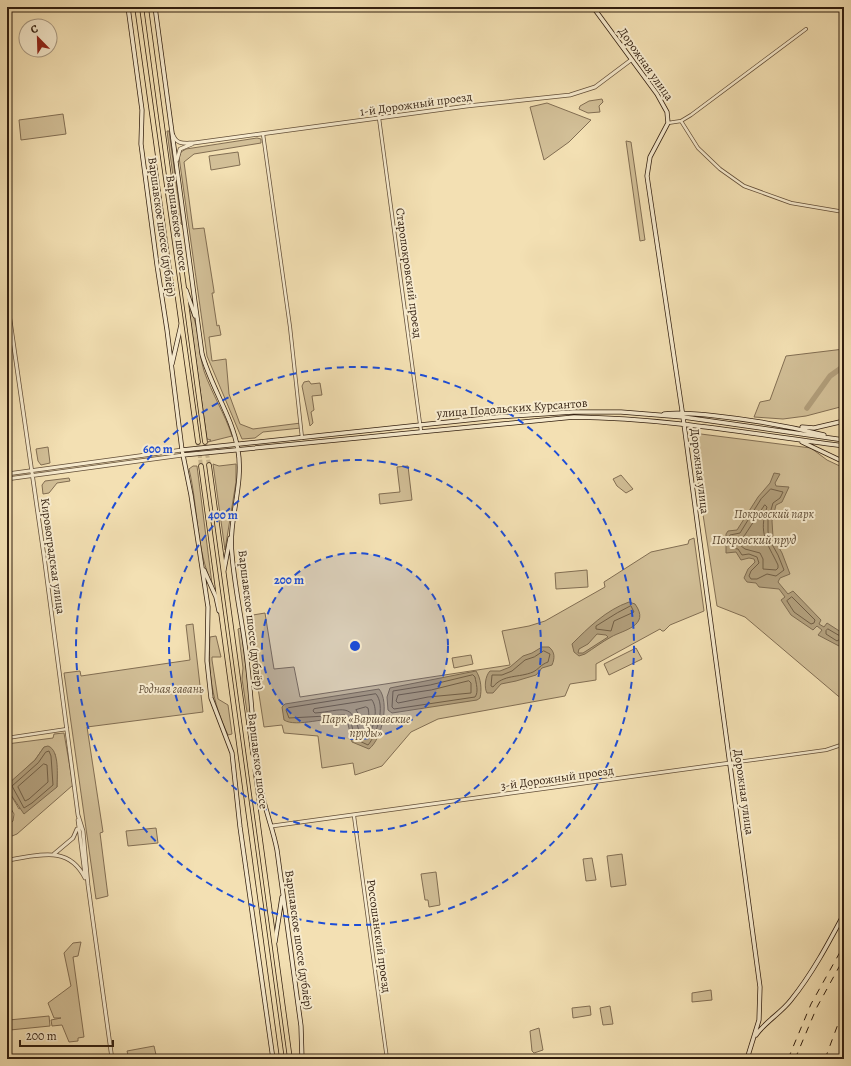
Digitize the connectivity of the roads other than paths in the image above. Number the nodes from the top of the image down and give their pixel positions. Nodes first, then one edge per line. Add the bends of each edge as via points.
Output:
1 (128, 7) edge
2 (137, 7) edge
3 (146, 7) edge
4 (155, 7) edge
5 (593, 7) edge
6 (806, 29) dead end
7 (631, 60) junction
8 (379, 118) junction
9 (681, 121) junction
10 (668, 123) junction
11 (172, 130) junction
12 (263, 134) junction
13 (194, 143) junction
14 (177, 165) junction
15 (844, 212) edge
16 (184, 285) junction
17 (7, 299) edge
18 (181, 322) junction
19 (197, 323) junction
20 (171, 373) junction
21 (682, 412) junction
22 (655, 415) junction
23 (683, 417) junction
24 (844, 421) edge
25 (684, 424) junction
26 (421, 425) junction
27 (788, 426) junction
28 (422, 431) junction
29 (328, 435) junction
30 (312, 437) junction
31 (302, 438) junction
32 (835, 438) junction
33 (799, 440) junction
34 (844, 440) edge
35 (328, 441) junction
36 (198, 442) tunnel mouth
37 (205, 442) tunnel mouth
38 (313, 442) junction
39 (236, 444) junction
40 (844, 446) edge
41 (182, 450) junction
42 (238, 450) junction
43 (183, 455) junction
44 (844, 462) edge
45 (209, 465) tunnel mouth
46 (201, 466) tunnel mouth
47 (32, 470) junction
48 (7, 474) edge
49 (33, 475) junction
50 (7, 479) edge
51 (231, 530) junction
52 (201, 562) junction
53 (224, 573) junction
54 (222, 621) junction
55 (67, 729) junction
56 (7, 738) edge
57 (844, 744) edge
58 (247, 750) junction
59 (730, 763) junction
60 (260, 784) junction
61 (78, 815) junction
62 (354, 816) junction
63 (272, 826) junction
64 (78, 828) junction
65 (73, 838) junction
66 (80, 839) junction
67 (84, 843) junction
68 (64, 846) junction
69 (54, 854) junction
70 (65, 857) junction
71 (86, 859) junction
72 (7, 860) edge
73 (76, 863) junction
74 (82, 863) junction
75 (85, 878) junction
76 (88, 885) junction
77 (282, 892) junction
78 (844, 914) edge
79 (274, 946) junction
80 (759, 1020) junction
81 (768, 1023) junction
82 (757, 1027) junction
83 (754, 1039) junction
84 (112, 1059) edge
85 (273, 1059) edge
86 (282, 1059) edge
87 (290, 1059) edge
88 (302, 1059) edge
89 (387, 1059) edge
90 (747, 1059) edge

1 - 20 main road, Варшавское шоссе (дублёр) via 142,110 141,144
2 - 18 main road, Варшавское шоссе
3 - 16 main road, Варшавское шоссе
4 - 11 main road, Варшавское шоссе (дублёр)
5 - 7 main road, Дорожная улица
6 - 9 street
7 - 8 street, 1-й Дорожный проезд via 595,87 577,94
7 - 10 main road, Дорожная улица via 664,106
8 - 12 street, 1-й Дорожный проезд
8 - 26 street, Старопокровский проезд
9 - 10 street
9 - 15 street via 698,148 720,169 744,186 791,204
10 - 21 main road, Дорожная улица via 650,157 647,176
11 - 13 street via 177,142
11 - 14 main road, Варшавское шоссе (дублёр)
12 - 13 street, 1-й Дорожный проезд
12 - 31 street via 290,327
13 - 14 street via 179,151
14 - 19 main road, Варшавское шоссе (дублёр)
16 - 19 main road
16 - 37 main road, Варшавское шоссе
17 - 47 street, Кировоградская улица
18 - 20 main road
18 - 36 main road, Варшавское шоссе
19 - 39 main road via 205,364
20 - 41 main road, Варшавское шоссе (дублёр)
21 - 22 main road
21 - 23 main road, Дорожная улица
21 - 27 main road
22 - 23 main road, улица Подольских Курсантов
22 - 26 main road, улица Подольских Курсантов via 557,412
23 - 25 main road, Дорожная улица
23 - 32 main road, улица Подольских Курсантов
24 - 27 main road via 814,428
25 - 28 main road, улица Подольских Курсантов via 574,417
25 - 33 main road, улица Подольских Курсантов
25 - 59 main road, Дорожная улица
26 - 28 street, Старопокровский проезд
26 - 29 main road, улица Подольских Курсантов
27 - 32 main road
28 - 35 main road, улица Подольских Курсантов
29 - 30 main road, улица Подольских Курсантов
29 - 35 street via 325,438
30 - 31 main road, улица Подольских Курсантов
30 - 38 street via 316,439
31 - 39 main road, улица Подольских Курсантов
32 - 34 main road, улица Подольских Курсантов
33 - 40 main road, улица Подольских Курсантов
33 - 44 main road
35 - 38 main road, улица Подольских Курсантов
38 - 42 main road, улица Подольских Курсантов
39 - 41 main road, улица Подольских Курсантов
39 - 42 main road, Варшавское шоссе (дублёр)
41 - 43 main road
41 - 47 street
42 - 43 main road, улица Подольских Курсантов
42 - 51 main road, Варшавское шоссе (дублёр) via 239,481
43 - 49 street
43 - 52 main road
45 - 53 main road, Варшавское шоссе
46 - 54 main road, Варшавское шоссе
47 - 48 street
47 - 49 street, Кировоградская улица
49 - 50 street
49 - 55 street, Кировоградская улица
51 - 53 main road
51 - 60 main road, Варшавское шоссе (дублёр)
52 - 54 main road via 216,597
52 - 85 main road via 208,607 207,661 211,698 232,753
53 - 58 main road, Варшавское шоссе
54 - 86 main road, Варшавское шоссе
55 - 56 street
55 - 61 street, Кировоградская улица
57 - 59 street, 3-й Дорожный проезд via 826,750
58 - 60 main road
58 - 79 main road, Варшавское шоссе
59 - 62 street, 3-й Дорожный проезд
59 - 80 main road, Дорожная улица via 760,988
60 - 63 main road, Варшавское шоссе (дублёр)
61 - 64 street, Кировоградская улица
61 - 67 street, Кировоградская улица
62 - 63 street, 3-й Дорожный проезд
62 - 89 street, Россошанский проезд
63 - 77 main road, Варшавское шоссе (дублёр)
64 - 65 street
64 - 66 street, Кировоградская улица
65 - 66 street
65 - 68 street
66 - 67 street
66 - 74 street, Кировоградская улица
67 - 71 street, Кировоградская улица
68 - 69 street
68 - 70 street via 62,850
69 - 70 street
69 - 72 street
70 - 73 street
71 - 74 street
71 - 76 street, Кировоградская улица
73 - 74 street
73 - 75 street
74 - 75 street, Кировоградская улица
75 - 76 street, Кировоградская улица
76 - 84 street, Кировоградская улица
77 - 79 main road
77 - 88 main road, Варшавское шоссе (дублёр) via 301,1026
78 - 81 main road via 802,986
79 - 87 main road, Варшавское шоссе
80 - 81 main road via 761,1023
80 - 82 main road, Дорожная улица
81 - 82 main road
81 - 83 main road
82 - 83 main road, Дорожная улица
83 - 90 main road, Дорожная улица

